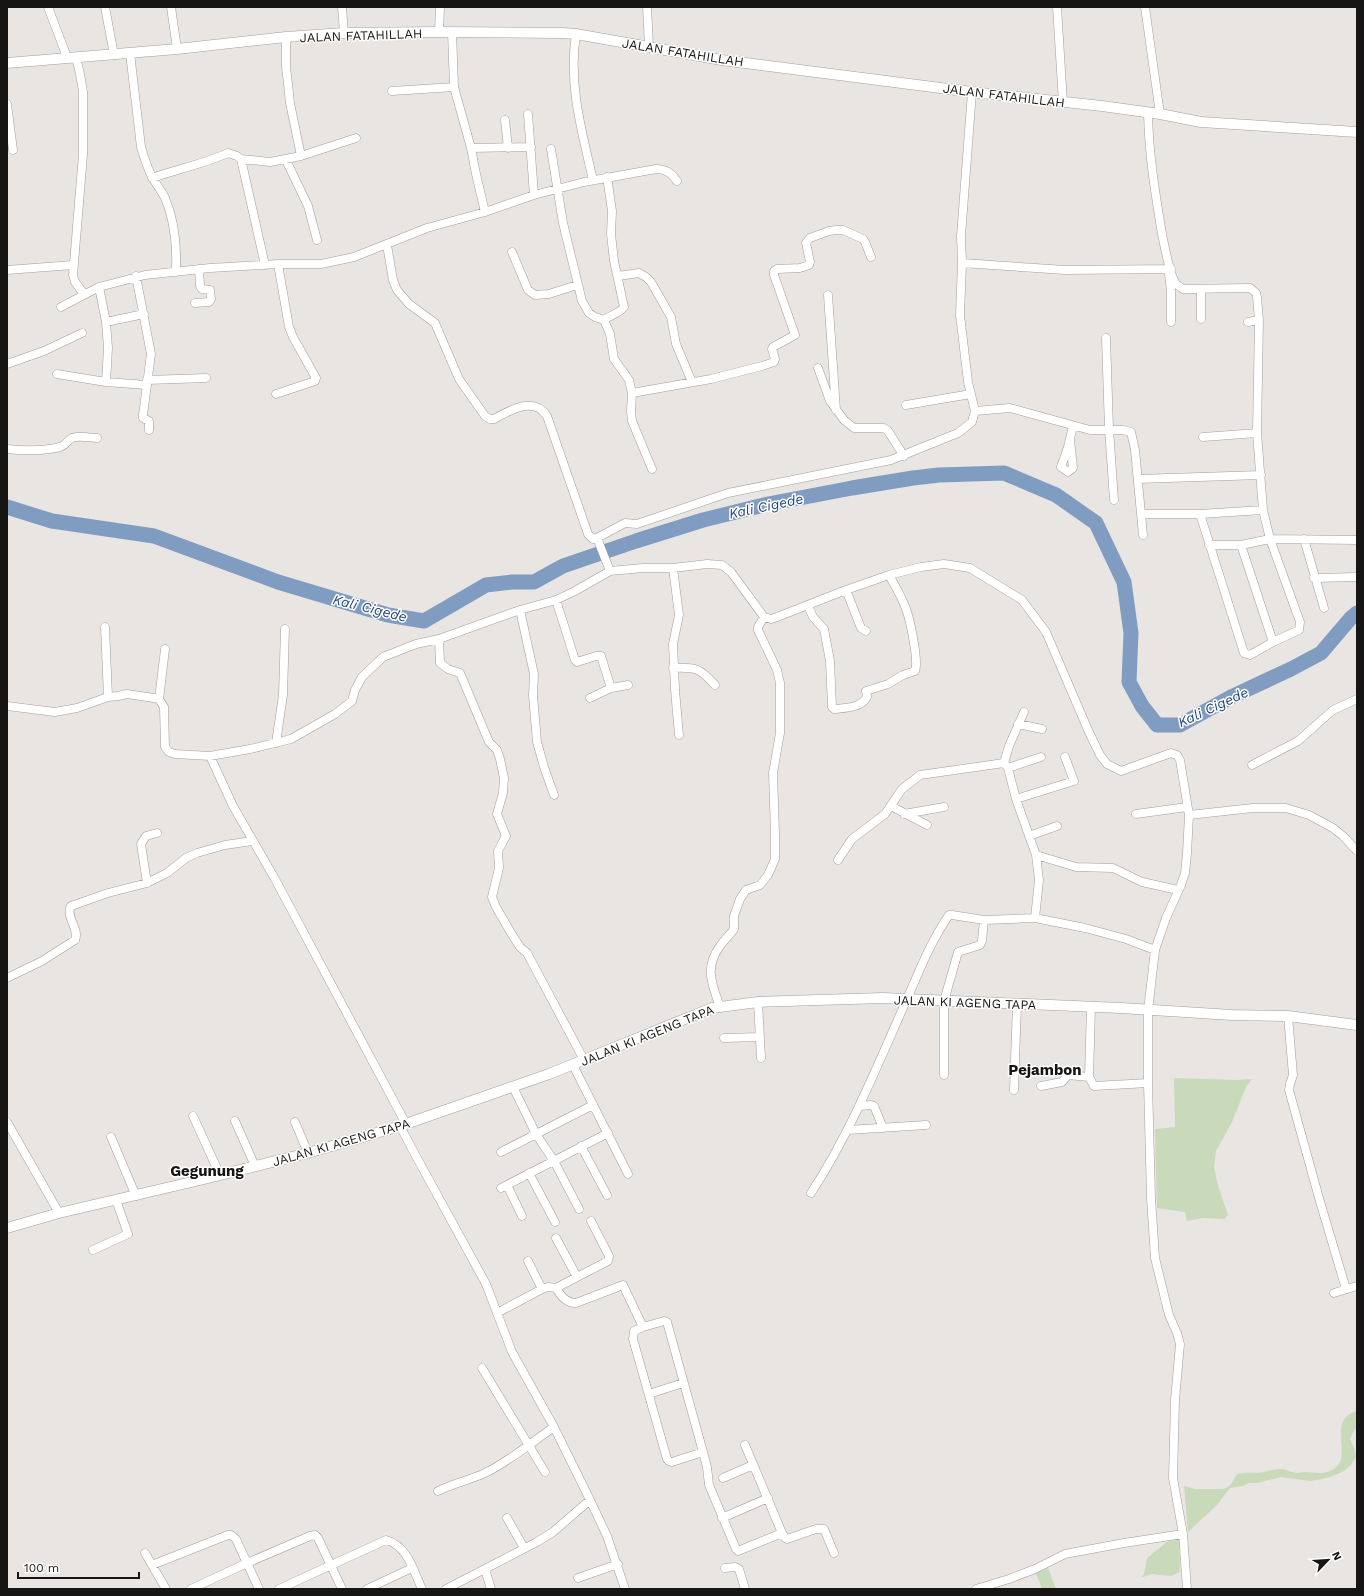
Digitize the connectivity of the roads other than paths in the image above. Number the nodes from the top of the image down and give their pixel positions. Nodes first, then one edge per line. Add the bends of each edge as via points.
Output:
1 (48, 7) edge
2 (105, 7) edge
3 (171, 7) edge
4 (342, 7) edge
5 (440, 7) edge
6 (646, 7) edge
7 (1057, 7) edge
8 (1144, 7) edge
9 (439, 32) junction
10 (452, 32) junction
11 (344, 33) junction
12 (576, 34) junction
13 (286, 38) junction
14 (649, 47) junction
15 (177, 49) junction
16 (130, 53) junction
17 (114, 55) junction
18 (71, 57) junction
19 (7, 63) edge
20 (454, 87) junction
21 (392, 91) dead end
22 (972, 92) junction
23 (1063, 103) junction
24 (7, 104) edge
25 (1148, 113) junction
26 (528, 114) dead end
27 (1160, 114) junction
28 (505, 120) dead end
29 (1357, 132) edge
30 (356, 138) dead end
31 (531, 147) junction
32 (471, 148) junction
33 (508, 148) junction
34 (551, 149) dead end
35 (13, 150) dead end
36 (301, 156) junction
37 (241, 159) junction
38 (286, 160) junction
39 (152, 178) junction
40 (607, 178) junction
41 (593, 180) junction
42 (677, 181) dead end
43 (557, 188) junction
44 (534, 194) junction
45 (485, 212) junction
46 (317, 240) dead end
47 (386, 245) junction
48 (512, 252) dead end
49 (871, 257) dead end
50 (962, 263) junction
51 (278, 264) junction
52 (73, 265) junction
53 (265, 265) junction
54 (199, 269) junction
55 (1169, 269) junction
56 (7, 270) edge
57 (176, 272) junction
58 (136, 276) junction
59 (618, 276) junction
60 (577, 285) junction
61 (99, 288) junction
62 (1201, 289) junction
63 (84, 294) junction
64 (828, 295) dead end
65 (195, 303) dead end
66 (61, 307) dead end
67 (144, 314) junction
68 (1201, 319) dead end
69 (604, 320) junction
70 (1259, 320) junction
71 (106, 322) junction
72 (1170, 322) dead end
73 (1248, 322) dead end
74 (82, 333) dead end
75 (1106, 338) dead end
76 (7, 364) edge
77 (818, 368) dead end
78 (57, 374) dead end
79 (206, 378) dead end
80 (106, 382) junction
81 (692, 382) junction
82 (147, 383) junction
83 (632, 393) junction
84 (276, 394) dead end
85 (971, 394) junction
86 (906, 405) dead end
87 (836, 411) junction
88 (975, 411) junction
89 (1073, 426) junction
90 (1109, 429) junction
91 (149, 430) dead end
92 (1257, 433) junction
93 (1203, 437) dead end
94 (97, 438) dead end
95 (1070, 440) dead end
96 (7, 449) edge
97 (904, 456) junction
98 (652, 469) dead end
99 (1261, 475) junction
100 (1138, 479) junction
101 (1114, 500) dead end
102 (1263, 510) junction
103 (1141, 514) junction
104 (1200, 514) junction
105 (1143, 535) dead end
106 (1270, 539) junction
107 (1304, 539) junction
108 (1357, 540) edge
109 (598, 542) junction
110 (1209, 545) junction
111 (1241, 545) junction
112 (673, 568) junction
113 (609, 569) junction
114 (889, 575) junction
115 (1357, 577) edge
116 (1314, 578) junction
117 (846, 590) junction
118 (556, 600) junction
119 (808, 606) junction
120 (1324, 608) dead end
121 (520, 610) junction
122 (764, 617) junction
123 (105, 627) dead end
124 (285, 630) dead end
125 (866, 631) dead end
126 (439, 639) junction
127 (1273, 642) junction
128 (165, 649) dead end
129 (673, 668) junction
130 (628, 685) dead end
131 (715, 685) dead end
132 (611, 688) junction
133 (108, 697) junction
134 (590, 698) dead end
135 (159, 699) junction
136 (1357, 699) edge
137 (7, 706) edge
138 (1024, 712) dead end
139 (1018, 724) junction
140 (1042, 729) dead end
141 (679, 735) dead end
142 (276, 743) junction
143 (210, 756) junction
144 (1040, 757) dead end
145 (1065, 757) dead end
146 (1006, 765) junction
147 (1252, 765) dead end
148 (554, 796) dead end
149 (1016, 800) junction
150 (891, 806) junction
151 (944, 807) dead end
152 (1188, 811) junction
153 (904, 814) junction
154 (1136, 814) dead end
155 (927, 825) dead end
156 (1057, 826) dead end
157 (156, 833) dead end
158 (1029, 836) junction
159 (252, 841) junction
160 (1357, 851) edge
161 (1036, 855) junction
162 (838, 860) dead end
163 (147, 882) junction
164 (1178, 890) junction
165 (1035, 918) junction
166 (984, 920) junction
167 (1155, 950) junction
168 (7, 978) edge
169 (907, 999) junction
170 (944, 1001) junction
171 (758, 1002) junction
172 (1017, 1004) junction
173 (720, 1007) junction
174 (1091, 1007) junction
175 (1148, 1011) junction
176 (1288, 1016) junction
177 (1357, 1025) edge
178 (760, 1037) junction
179 (724, 1038) dead end
180 (761, 1058) dead end
181 (584, 1060) junction
182 (573, 1064) junction
183 (944, 1075) dead end
184 (1089, 1077) junction
185 (1148, 1083) junction
186 (1041, 1086) dead end
187 (513, 1087) junction
188 (1014, 1090) dead end
189 (593, 1105) junction
190 (860, 1106) junction
191 (193, 1116) dead end
192 (235, 1121) dead end
193 (7, 1122) edge
194 (295, 1122) dead end
195 (403, 1125) junction
196 (926, 1125) dead end
197 (883, 1128) junction
198 (848, 1130) junction
199 (608, 1133) junction
200 (536, 1134) junction
201 (111, 1137) dead end
202 (581, 1146) junction
203 (501, 1152) dead end
204 (308, 1153) junction
205 (554, 1161) junction
206 (255, 1166) junction
207 (529, 1173) junction
208 (628, 1174) dead end
209 (220, 1175) junction
210 (811, 1193) dead end
211 (607, 1195) dead end
212 (136, 1196) junction
213 (116, 1200) junction
214 (579, 1210) dead end
215 (59, 1212) junction
216 (522, 1216) dead end
217 (591, 1221) dead end
218 (555, 1222) dead end
219 (7, 1228) edge
220 (556, 1238) dead end
221 (93, 1250) dead end
222 (528, 1261) dead end
223 (577, 1276) junction
224 (1357, 1286) edge
225 (556, 1288) junction
226 (542, 1289) junction
227 (1346, 1289) junction
228 (1334, 1293) dead end
229 (497, 1313) junction
230 (643, 1327) junction
231 (482, 1368) dead end
232 (683, 1384) junction
233 (649, 1394) junction
234 (554, 1427) junction
235 (529, 1444) junction
236 (745, 1445) dead end
237 (703, 1452) junction
238 (753, 1465) junction
239 (545, 1472) dead end
240 (723, 1478) dead end
241 (438, 1491) dead end
242 (768, 1498) junction
243 (590, 1500) junction
244 (507, 1518) dead end
245 (722, 1518) junction
246 (782, 1533) junction
247 (1183, 1534) junction
248 (524, 1548) junction
249 (145, 1553) dead end
250 (834, 1553) dead end
251 (247, 1563) junction
252 (618, 1564) junction
253 (152, 1565) junction
254 (330, 1565) junction
255 (412, 1568) junction
256 (725, 1568) dead end
257 (485, 1569) junction
258 (578, 1578) dead end
259 (166, 1589) edge
260 (191, 1589) edge
261 (259, 1589) edge
262 (279, 1589) edge
263 (342, 1589) edge
264 (367, 1589) edge
265 (422, 1589) edge
266 (446, 1589) edge
267 (491, 1589) edge
268 (625, 1589) edge
269 (745, 1589) edge
270 (976, 1589) edge
271 (1187, 1589) edge

1 - 18 street
2 - 17 street
3 - 15 street
4 - 11 street
5 - 9 street
6 - 14 street
7 - 23 street
8 - 27 street
9 - 10 street, JALAN FATAHILLAH
9 - 11 street, JALAN FATAHILLAH
10 - 12 street, JALAN FATAHILLAH
10 - 20 street
11 - 13 street, JALAN FATAHILLAH
12 - 14 street, JALAN FATAHILLAH
12 - 41 street via 573,77
13 - 15 street, JALAN FATAHILLAH
13 - 36 street via 290,102
14 - 22 street, JALAN FATAHILLAH via 722,60
15 - 16 street, JALAN FATAHILLAH
16 - 17 street, JALAN FATAHILLAH
16 - 39 street via 141,147
17 - 18 street, JALAN FATAHILLAH
18 - 19 street, JALAN FATAHILLAH
18 - 52 street via 80,74 83,92 83,155
20 - 21 street
20 - 32 street
22 - 23 street, JALAN FATAHILLAH
22 - 50 street
23 - 25 street, JALAN FATAHILLAH
24 - 35 street
25 - 27 street, JALAN FATAHILLAH
25 - 55 street via 1153,185
26 - 31 street
27 - 29 street, JALAN FATAHILLAH via 1200,122
28 - 33 street
30 - 36 street
31 - 33 street
31 - 44 street
32 - 33 street
32 - 45 street
34 - 43 street
36 - 38 street
37 - 38 street via 270,162
37 - 39 street via 230,153
37 - 53 street
38 - 46 street via 308,206
39 - 57 street via 165,198 170,212 177,249
40 - 41 street
40 - 42 street via 663,169 672,174
40 - 59 street via 612,211 611,234
41 - 43 street
43 - 44 street
43 - 60 street
44 - 45 street
45 - 47 street via 427,228
47 - 51 street via 354,257 330,262
47 - 109 street via 397,290 409,304 435,323 459,379 485,416 494,419 521,406 542,409 588,534
48 - 60 street via 528,290 535,295 549,294
49 - 81 street via 863,239 843,230 833,230 807,240 809,265 775,269 773,272 795,336 773,346 775,359 772,362
50 - 55 street via 1065,270
50 - 85 street via 960,315
51 - 53 street
51 - 84 street via 289,327 316,379
52 - 56 street
52 - 63 street via 74,279
53 - 54 street
54 - 57 street
54 - 65 street via 200,286 210,289 211,299 209,302
55 - 62 street via 1177,285 1183,289
55 - 72 street
57 - 58 street
58 - 61 street
58 - 67 street
59 - 69 street via 624,307 620,312
59 - 81 street via 639,273 651,282 671,317 676,344
60 - 69 street via 587,311 594,317
61 - 63 street
61 - 71 street
62 - 68 street
62 - 70 street via 1253,289 1257,297
63 - 66 street
64 - 87 street
67 - 71 street
67 - 82 street via 151,354
69 - 83 street via 610,334 614,360 629,380
70 - 73 street
70 - 92 street
71 - 80 street
74 - 76 street
75 - 90 street
77 - 87 street
78 - 80 street
79 - 82 street
80 - 82 street
81 - 83 street
82 - 91 street via 143,418 149,421
83 - 98 street via 632,420
85 - 86 street
85 - 88 street
87 - 97 street via 854,428 884,428
88 - 89 street via 1010,408
88 - 97 street via 972,422 958,433
89 - 90 street via 1090,430
89 - 95 street
90 - 100 street via 1128,430 1132,434
90 - 101 street
92 - 93 street
92 - 99 street
94 - 96 street via 75,437 64,446 56,448
97 - 109 street via 728,493 637,524 626,523
99 - 100 street
99 - 102 street
100 - 103 street
102 - 104 street
102 - 106 street
103 - 104 street
103 - 105 street
104 - 110 street
106 - 107 street
106 - 111 street
106 - 127 street via 1300,622 1297,632
107 - 108 street
107 - 116 street
109 - 113 street
110 - 111 street
110 - 127 street via 1244,653 1250,656
111 - 127 street
112 - 113 street
112 - 122 street via 722,565 731,572
112 - 129 street via 679,615 673,644
113 - 118 street
114 - 117 street
114 - 119 street via 906,610 916,659 915,671 866,691 865,701 856,706 834,709 832,707 830,661 824,629 813,617
114 - 152 street via 944,564 970,568 1022,600 1046,632 1088,730 1107,764 1121,770 1171,753 1176,755 1180,760
115 - 116 street
116 - 120 street
117 - 119 street
117 - 125 street via 861,628
118 - 121 street
118 - 132 street via 575,660 577,662 601,656
119 - 122 street via 771,619
121 - 126 street
121 - 148 street via 534,674 537,742
122 - 173 street via 758,630 777,670 781,701 780,733 773,773 774,859 768,875 760,885 746,890 740,899 734,916 734,929 713,957 710,972
123 - 133 street
124 - 142 street via 283,695
126 - 142 street via 416,644 383,657 362,677 352,701 312,728
126 - 181 street via 440,663 460,673 489,742 498,752 503,770 504,785 497,814 506,836 498,851 499,868 492,897 511,933 527,953
128 - 135 street
129 - 131 street via 688,667 704,672
129 - 141 street
130 - 132 street
132 - 134 street
133 - 135 street via 128,694
133 - 137 street via 77,708 55,712
135 - 143 street via 165,712 166,750 175,754
136 - 147 street via 1333,710 1298,741
138 - 139 street
139 - 140 street
139 - 146 street via 1009,746
142 - 143 street
143 - 159 street
144 - 146 street
145 - 149 street via 1074,781
146 - 149 street
146 - 150 street via 920,775 902,789
149 - 158 street
150 - 153 street
150 - 162 street via 879,820 852,839
151 - 153 street
152 - 154 street
152 - 160 street via 1286,808 1310,815 1333,828
152 - 164 street via 1185,873
153 - 155 street
156 - 158 street
157 - 163 street via 146,836 141,844
158 - 161 street
159 - 163 street via 197,853 167,873
159 - 195 street via 275,879
161 - 164 street via 1076,867 1113,868 1142,882
161 - 165 street via 1039,880
163 - 168 street via 71,906 69,911 77,935 75,940 42,961
164 - 167 street
165 - 166 street
165 - 167 street via 1126,938
166 - 169 street via 949,915
166 - 170 street via 981,943 958,952
167 - 175 street
169 - 170 street, JALAN KI AGENG TAPA
169 - 171 street, JALAN KI AGENG TAPA
169 - 190 street
170 - 172 street, JALAN KI AGENG TAPA
170 - 183 street
171 - 173 street, JALAN KI AGENG TAPA
171 - 178 street
172 - 174 street, JALAN KI AGENG TAPA
172 - 188 street
173 - 181 street, JALAN KI AGENG TAPA via 688,1016
174 - 175 street, JALAN KI AGENG TAPA
174 - 184 street
175 - 176 street, JALAN KI AGENG TAPA
175 - 185 street
176 - 177 street, JALAN KI AGENG TAPA
176 - 227 street via 1293,1075 1289,1090
178 - 179 street
178 - 180 street
181 - 182 street, JALAN KI AGENG TAPA
182 - 187 street, JALAN KI AGENG TAPA
182 - 189 street
184 - 185 street via 1094,1086
184 - 186 street via 1068,1075 1062,1082
185 - 247 street via 1155,1258 1169,1315 1180,1344 1175,1400 1174,1478
187 - 195 street, JALAN KI AGENG TAPA
187 - 200 street
189 - 199 street
189 - 200 street
190 - 197 street via 874,1106
190 - 198 street
191 - 209 street
192 - 206 street
193 - 215 street
194 - 204 street
195 - 204 street, JALAN KI AGENG TAPA
195 - 229 street via 416,1158 486,1284
196 - 197 street
197 - 198 street
198 - 210 street via 838,1151
199 - 202 street
199 - 208 street
200 - 203 street
200 - 205 street
201 - 212 street
202 - 205 street
202 - 211 street
204 - 206 street, JALAN KI AGENG TAPA
205 - 207 street
205 - 214 street
206 - 209 street, JALAN KI AGENG TAPA
207 - 216 street via 504,1186
207 - 218 street
209 - 212 street, JALAN KI AGENG TAPA
212 - 213 street, JALAN KI AGENG TAPA
213 - 215 street, JALAN KI AGENG TAPA
213 - 221 street via 128,1234
215 - 219 street, JALAN KI AGENG TAPA
217 - 223 street via 609,1259
220 - 223 street
222 - 226 street
223 - 225 street
224 - 227 street
225 - 226 street
225 - 230 street via 563,1298 576,1303 623,1285
226 - 229 street
227 - 228 street
229 - 234 street via 512,1352
230 - 232 street via 667,1322
230 - 233 street via 634,1331 633,1339
231 - 235 street
232 - 233 street
232 - 237 street
233 - 237 street via 667,1459 672,1462
234 - 235 street
234 - 243 street
235 - 239 street
235 - 241 street via 488,1472
236 - 238 street
237 - 245 street via 709,1485
238 - 240 street
238 - 242 street
242 - 245 street
242 - 246 street
243 - 248 street via 553,1532
243 - 252 street
244 - 248 street
245 - 246 street via 738,1551
246 - 250 street via 787,1539 824,1529
247 - 270 street via 1065,1554 1035,1569
247 - 271 street
248 - 257 street
249 - 253 street
251 - 253 street via 236,1539 228,1535
251 - 254 street via 315,1535
251 - 260 street
251 - 261 street
252 - 258 street
252 - 268 street
253 - 259 street
254 - 255 street via 386,1540 401,1548
254 - 262 street
254 - 263 street
255 - 264 street
255 - 265 street
256 - 269 street via 739,1569
257 - 266 street
257 - 267 street

